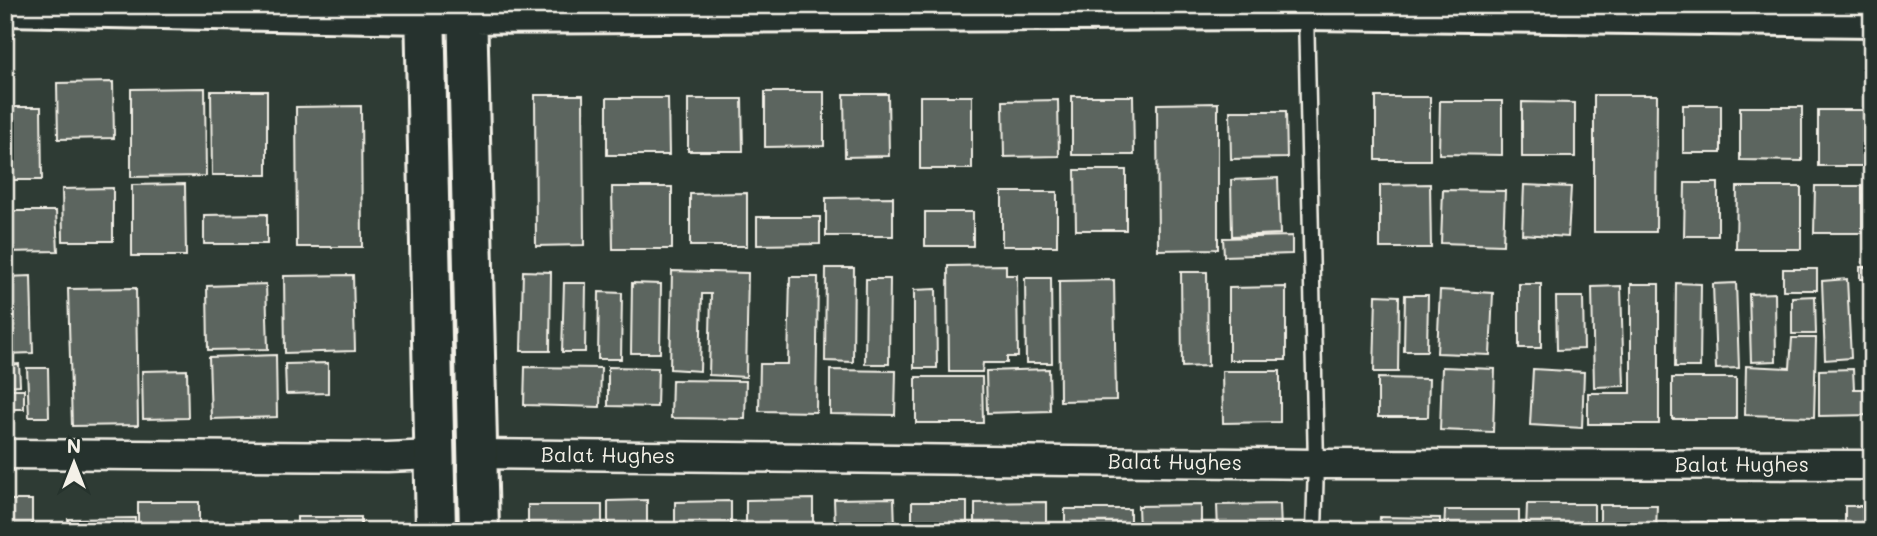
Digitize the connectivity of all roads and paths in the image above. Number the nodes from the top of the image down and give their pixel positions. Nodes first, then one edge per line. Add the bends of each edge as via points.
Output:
1 (5, 6) edge
2 (1306, 7) edge
3 (425, 9) edge
4 (467, 9) edge
5 (1872, 17) edge
6 (5, 454) edge
7 (477, 454) junction
8 (434, 455) junction
9 (1316, 464) junction
10 (1872, 465) edge
11 (436, 531) edge
12 (479, 531) edge
13 (1314, 531) edge

1 - 3 street
2 - 4 street
2 - 5 street
2 - 9 lane
3 - 4 street
3 - 8 street
4 - 7 street
6 - 8 street
7 - 9 street, Balat Hughes
7 - 12 street
8 - 11 street
9 - 10 street, Balat Hughes
9 - 13 lane

